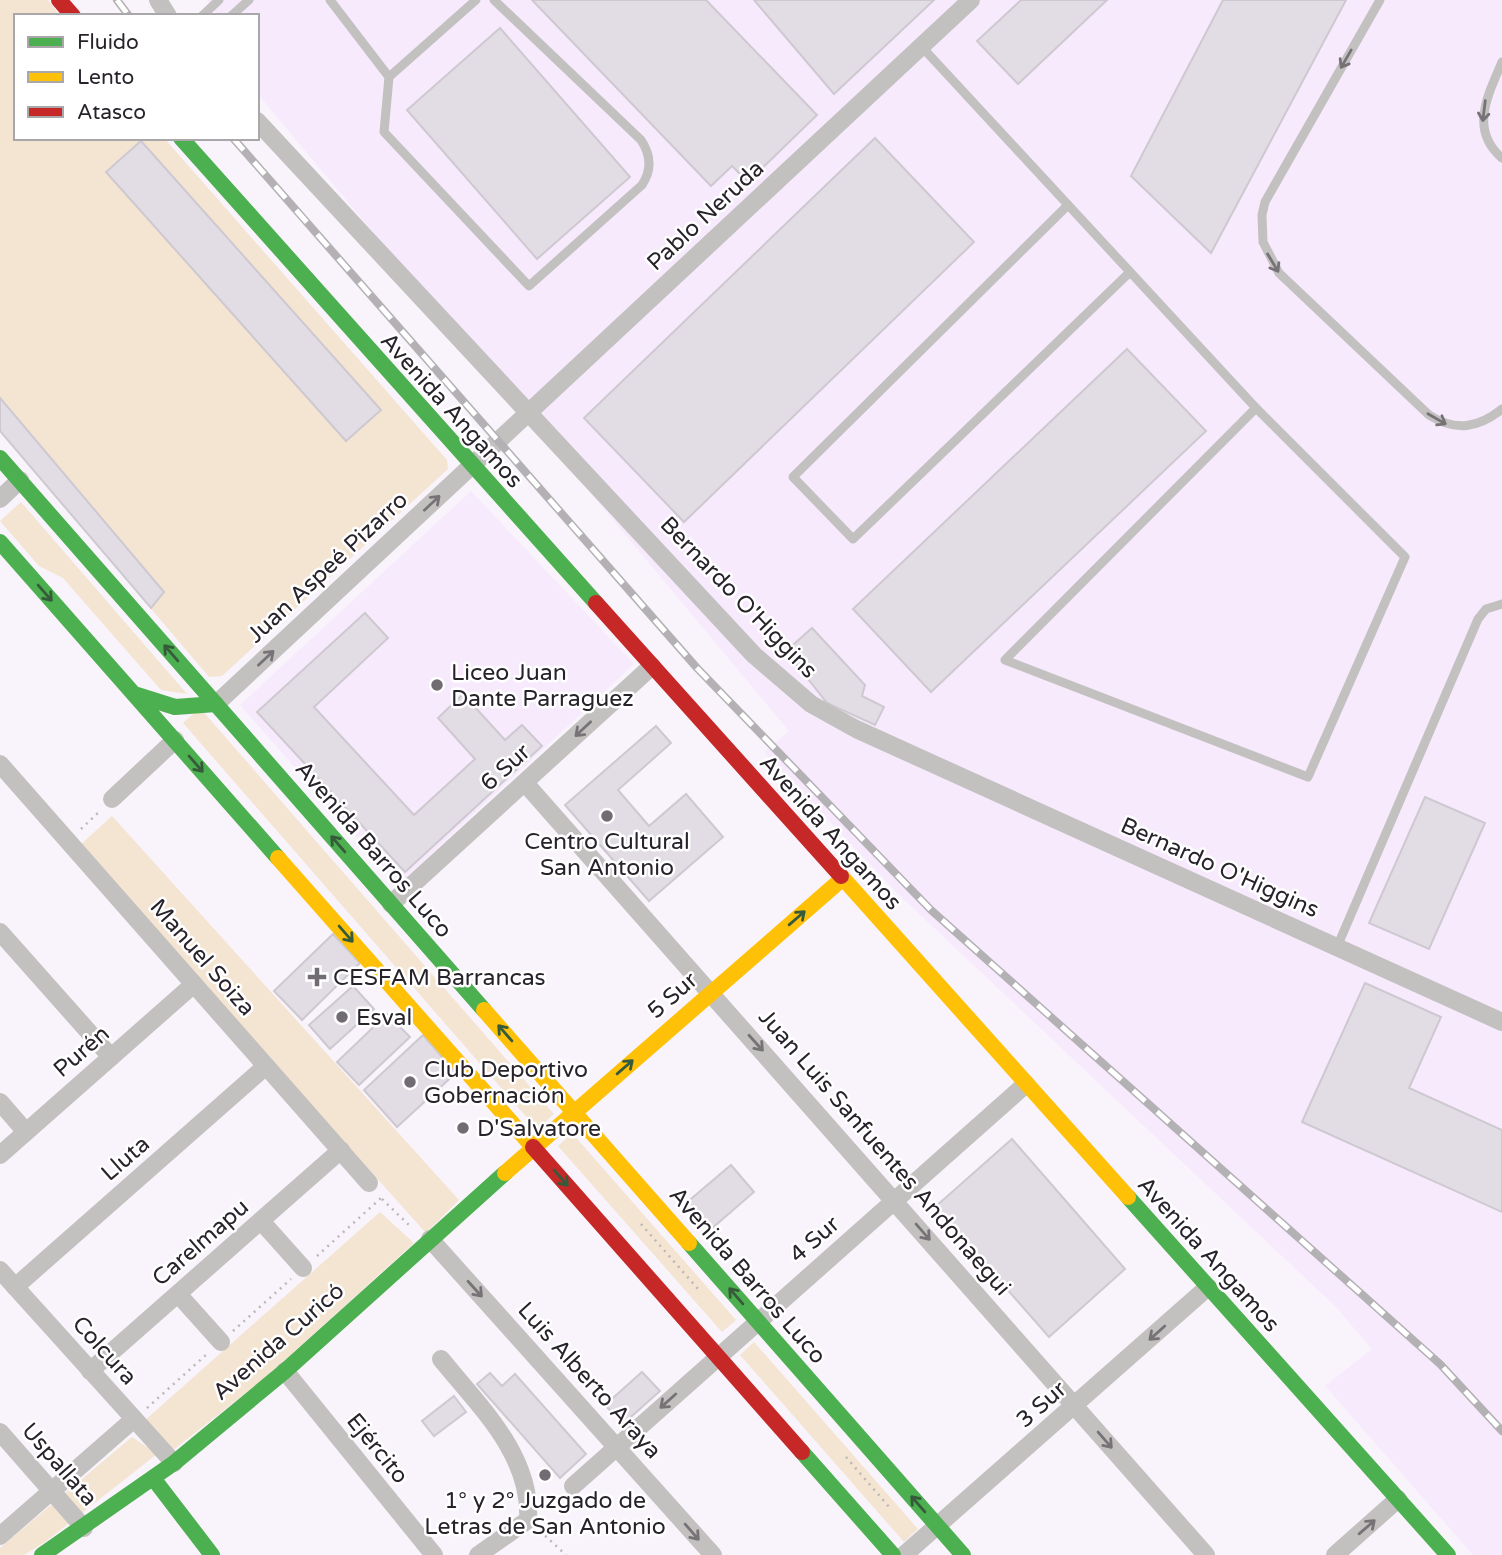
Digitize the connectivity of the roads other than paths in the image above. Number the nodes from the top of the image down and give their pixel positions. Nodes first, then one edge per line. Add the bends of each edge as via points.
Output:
1 (59, 0) edge
2 (219, 0) edge
3 (249, 0) edge
4 (330, 0) edge
5 (476, 0) edge
6 (494, 0) edge
7 (971, 0) edge
8 (1380, 0) edge
9 (71, 14) edge
10 (204, 14) edge
11 (233, 14) edge
12 (921, 47) junction
13 (1502, 62) edge
14 (389, 77) junction
15 (259, 123) edge
16 (183, 140) edge
17 (1502, 158) edge
18 (1068, 205) junction
19 (1130, 272) junction
20 (1256, 408) junction
21 (1502, 409) edge
22 (530, 412) junction
23 (0, 457) edge
24 (471, 466) junction
25 (20, 480) junction
26 (0, 499) edge
27 (0, 542) edge
28 (1502, 604) edge
29 (652, 666) junction
30 (134, 694) junction
31 (216, 704) junction
32 (175, 740) junction
33 (0, 764) edge
34 (525, 783) junction
35 (112, 799) road end
36 (842, 878) junction
37 (391, 904) junction
38 (0, 932) edge
39 (1337, 947) junction
40 (194, 984) junction
41 (711, 992) junction
42 (1502, 1021) edge
43 (111, 1057) junction
44 (266, 1066) junction
45 (1026, 1084) junction
46 (0, 1102) edge
47 (573, 1111) junction
48 (26, 1132) junction
49 (534, 1147) junction
50 (341, 1150) junction
51 (0, 1155) edge
52 (369, 1183) dead end
53 (895, 1200) junction
54 (261, 1221) junction
55 (429, 1239) junction
56 (303, 1268) road end
57 (0, 1270) edge
58 (15, 1287) junction
59 (1208, 1287) junction
60 (177, 1294) junction
61 (758, 1321) junction
62 (221, 1342) road end
63 (718, 1356) junction
64 (441, 1359) dead end
65 (90, 1371) junction
66 (285, 1371) junction
67 (1076, 1406) junction
68 (134, 1419) junction
69 (0, 1432) edge
70 (617, 1446) junction
71 (174, 1463) junction
72 (153, 1478) junction
73 (573, 1486) road end
74 (52, 1492) junction
75 (1398, 1499) junction
76 (937, 1526) junction
77 (84, 1528) junction
78 (0, 1536) edge
79 (42, 1555) edge
80 (212, 1555) edge
81 (434, 1555) edge
82 (478, 1555) edge
83 (713, 1555) edge
84 (893, 1555) edge
85 (904, 1555) edge
86 (963, 1555) edge
87 (1206, 1555) edge
88 (1335, 1555) edge
89 (1448, 1555) edge

1 - 9 main road
2 - 10 lane
3 - 11 lane
4 - 14 lane
5 - 14 lane
6 - 14 lane via 641,141 649,156 649,172 642,185 529,286 384,132
7 - 12 street, Pablo Neruda
8 -> 21 lane via 1265,202 1264,242 1279,273 1429,415 1447,425 1467,427
12 - 18 lane
12 - 22 street, Pablo Neruda
13 -> 17 lane via 1482,114 1488,141
15 - 22 street, Bernardo O'Higgins
16 - 24 main road, Avenida Angamos
18 - 19 lane
18 - 19 lane via 793,477 853,539
19 - 20 lane
20 - 20 lane via 1405,557 1308,777 1005,660
22 - 24 street, Pablo Neruda
22 - 39 street, Bernardo O'Higgins via 772,673 811,704 856,729
23 - 25 main road, Avenida Barros Luco
24 - 29 main road, Avenida Angamos
31 -> 24 street, Juan Aspeé Pizarro
25 - 26 street
31 -> 25 main road, Avenida Barros Luco
27 -> 30 main road
28 - 39 lane via 1486,609 1478,619
29 -> 34 street, 6 Sur
29 - 36 main road, Avenida Angamos
30 - 31 main road via 170,707 194,709
30 - 32 main road
37 -> 31 main road, Avenida Barros Luco
32 - 35 street
32 -> 49 main road
33 - 40 street, Manuel Soiza
34 - 37 street, 6 Sur
34 - 41 street, Juan Luis Sanfuentes Andonaegui
41 -> 36 main road, 5 Sur
36 - 45 main road, Avenida Angamos
47 -> 37 main road, Avenida Barros Luco
38 - 43 street
39 - 42 street, Bernardo O'Higgins
40 - 43 street, Purén
40 - 44 street, Manuel Soiza
47 -> 41 main road, 5 Sur
41 -> 53 street, Juan Luis Sanfuentes Andonaegui
43 - 48 street, Purén
44 - 50 street, Manuel Soiza
44 - 58 street, Lluta
45 - 53 street, 4 Sur
45 - 59 main road, Avenida Angamos
46 - 48 street
47 - 49 main road, 5 Sur
61 -> 47 main road, Avenida Barros Luco
48 - 51 street, Purén
49 - 55 main road, Avenida Curicó
49 -> 63 main road
50 - 52 street, Manuel Soiza
50 - 54 street, Carelmapu
53 - 61 street, 4 Sur
53 -> 67 street, Juan Luis Sanfuentes Andonaegui
54 - 56 street
54 - 60 street, Carelmapu
55 - 66 main road, Avenida Curicó
55 -> 70 street, Luis Alberto Araya
57 - 58 street, Colcura
58 - 65 street, Colcura
59 -> 67 street, 3 Sur
59 - 75 main road, Avenida Angamos
60 - 62 street
60 - 65 street, Carelmapu
61 - 63 street, 4 Sur
76 -> 61 main road, Avenida Barros Luco
63 -> 70 street, 4 Sur
63 - 84 main road
64 - 82 street via 513,1450 530,1498 528,1520
65 - 68 street, Colcura
66 - 71 main road, Avenida Curicó
66 - 81 street, Ejército
67 - 76 street, 3 Sur
67 -> 87 street, Juan Luis Sanfuentes Andonaegui
68 - 71 street, Colcura
68 - 74 street
69 - 74 street, Uspallata
70 - 73 street, 4 Sur
70 -> 83 street, Luis Alberto Araya
71 - 72 main road, Avenida Curicó
72 - 77 main road, Avenida Curicó
72 - 80 main road
74 - 77 street, Uspallata
74 - 78 street
88 -> 75 street
75 - 89 main road, Avenida Angamos
76 - 85 street, 3 Sur
76 - 86 main road, Avenida Barros Luco
77 - 79 main road, Avenida Curicó

